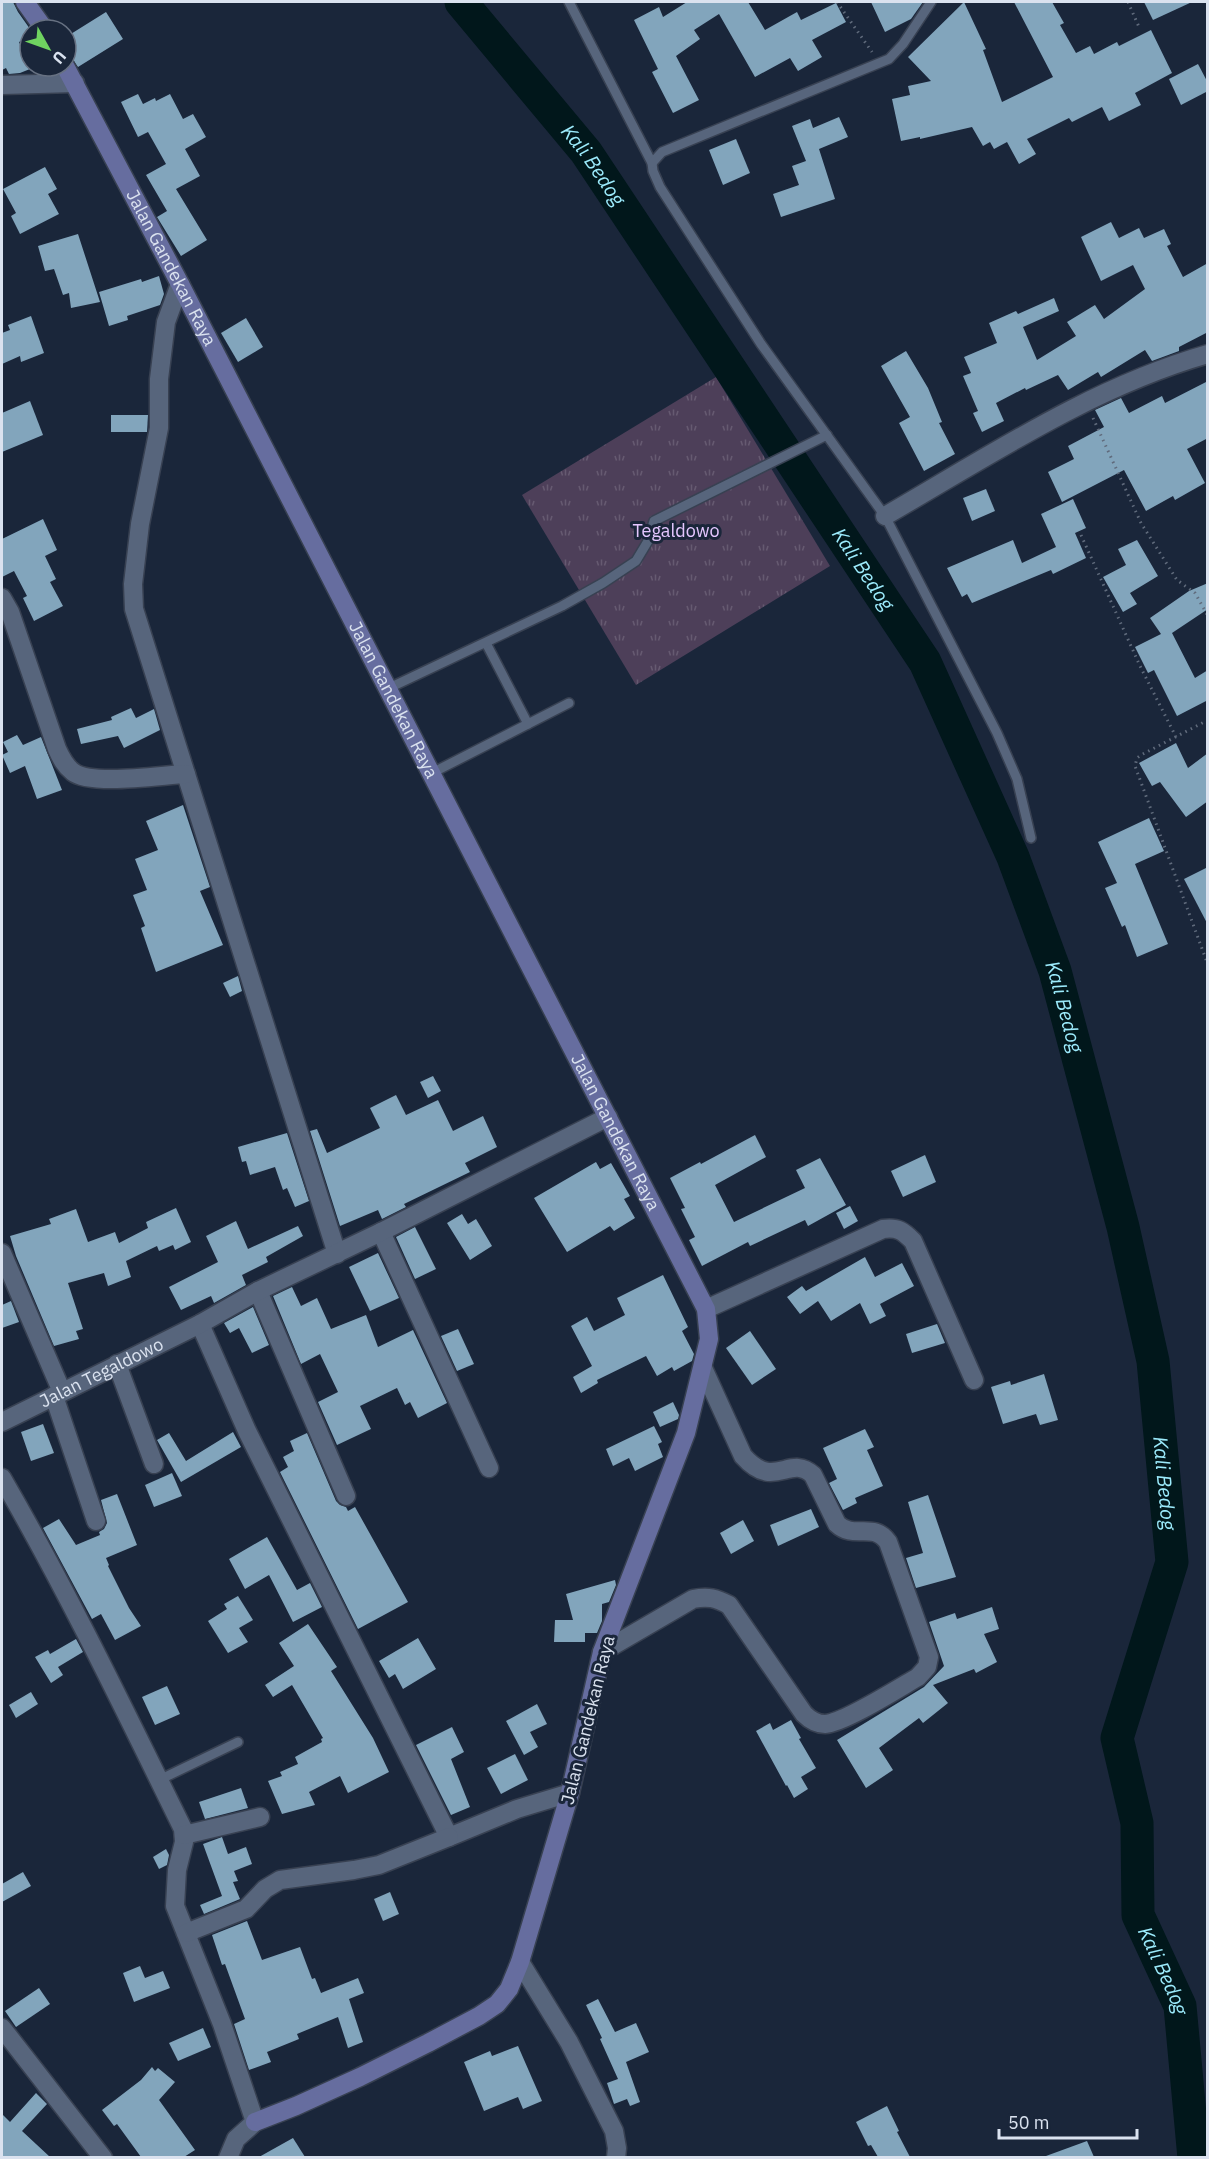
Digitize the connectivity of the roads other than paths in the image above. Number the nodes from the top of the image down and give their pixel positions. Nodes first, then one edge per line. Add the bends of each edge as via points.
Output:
1 (28, 2) edge
2 (569, 2) edge
3 (931, 2) edge
4 (38, 18) edge
5 (72, 78) edge
6 (75, 83) junction
7 (2, 85) edge
8 (652, 163) junction
9 (180, 284) junction
10 (1208, 354) edge
11 (827, 435) junction
12 (885, 516) junction
13 (2, 598) edge
14 (486, 643) junction
15 (387, 690) junction
16 (569, 703) dead end
17 (528, 724) junction
18 (186, 774) junction
19 (430, 774) junction
20 (1031, 838) dead end
21 (608, 1117) junction
22 (381, 1232) junction
23 (2, 1253) edge
24 (337, 1254) junction
25 (258, 1291) junction
26 (706, 1309) junction
27 (200, 1324) junction
28 (117, 1364) junction
29 (703, 1368) junction
30 (974, 1380) dead end
31 (58, 1394) junction
32 (2, 1422) edge
33 (154, 1464) dead end
34 (489, 1468) dead end
35 (2, 1478) edge
36 (346, 1496) dead end
37 (96, 1521) dead end
38 (602, 1652) junction
39 (238, 1742) dead end
40 (159, 1780) junction
41 (570, 1793) junction
42 (260, 1817) dead end
43 (184, 1835) junction
44 (449, 1838) junction
45 (186, 1934) junction
46 (520, 1962) junction
47 (2, 2028) edge
48 (255, 2122) junction
49 (103, 2157) edge
50 (228, 2157) edge
51 (616, 2157) edge

1 - 4 street
2 - 8 lane
3 - 8 lane via 889,59 662,152
5 - 6 street, Jalan Gandekan Raya
6 - 7 street
6 - 9 street, Jalan Gandekan Raya
8 - 11 lane via 652,171 666,196 761,344
9 - 15 street, Jalan Gandekan Raya
9 - 18 street via 166,322 159,379 159,428 133,584 134,609
10 - 12 street via 1170,364 1066,411
11 - 12 lane
11 - 14 lane via 654,521 636,561 562,606
12 - 20 lane via 997,734 1017,779
13 - 18 street via 64,764 74,773 93,779
14 - 15 lane
14 - 17 lane
15 - 19 street, Jalan Gandekan Raya
16 - 17 lane
17 - 19 lane
18 - 24 street
19 - 21 street, Jalan Gandekan Raya
21 - 22 street, Jalan Tegaldowo
21 - 26 street, Jalan Gandekan Raya
22 - 24 street, Jalan Tegaldowo
22 - 34 street
23 - 31 street
24 - 25 street, Jalan Tegaldowo
25 - 27 street, Jalan Tegaldowo
25 - 36 street
26 - 29 street, Jalan Gandekan Raya via 709,1339
26 - 30 street via 895,1227 914,1241
27 - 28 street, Jalan Tegaldowo
27 - 44 street via 247,1431
28 - 31 street, Jalan Tegaldowo
28 - 33 street
29 - 38 street, Jalan Gandekan Raya via 686,1433
29 - 38 street via 743,1456 753,1467 775,1473 800,1467 808,1470 842,1529 872,1531 885,1537 929,1658 927,1667 918,1677 841,1720 825,1724 804,1714 729,1605 715,1598 693,1599
31 - 32 street, Jalan Tegaldowo
31 - 37 street
35 - 40 street
38 - 41 street, Jalan Gandekan Raya
39 - 40 lane
40 - 43 street
41 - 44 street via 517,1809
41 - 46 street, Jalan Gandekan Raya
42 - 43 street
43 - 45 street via 175,1906
44 - 45 street via 379,1865 280,1880 246,1909
45 - 48 street
46 - 48 street, Jalan Gandekan Raya via 509,1989 479,2016 360,2077
46 - 51 street via 569,2042 614,2131
47 - 49 street
48 - 50 street via 236,2139

